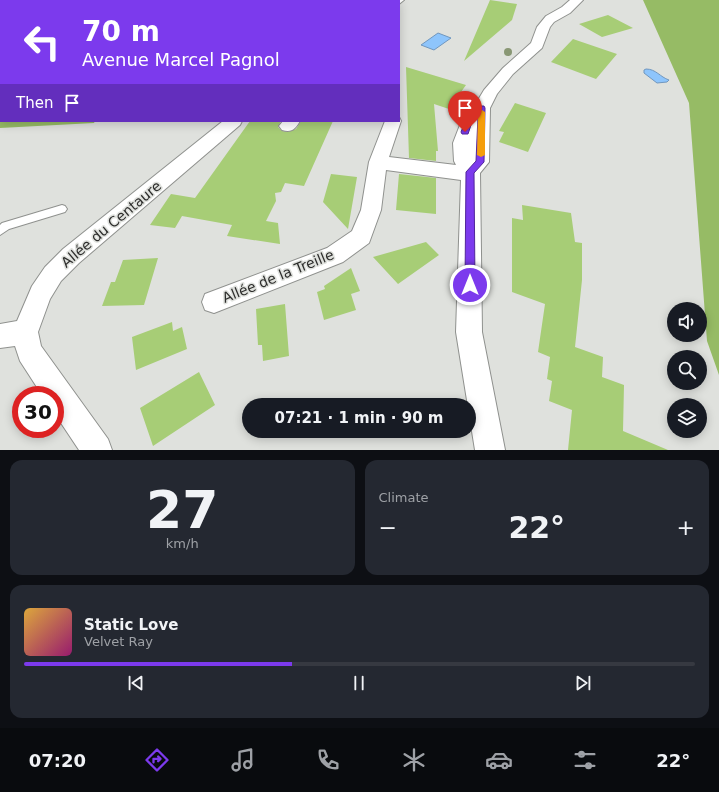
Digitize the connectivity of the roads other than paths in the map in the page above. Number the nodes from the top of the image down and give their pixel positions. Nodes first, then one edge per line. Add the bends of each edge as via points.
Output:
1 (578, 0) edge
2 (233, 122) edge
3 (393, 122) edge
4 (378, 162) junction
5 (470, 173) junction
6 (62, 209) dead end
7 (0, 231) edge
8 (214, 302) dead end
9 (25, 332) junction
10 (0, 336) edge
11 (97, 450) edge
12 (490, 450) edge

1 - 5 street via 566,10 566,17 555,31 540,40 498,82 482,108 480,162
2 - 9 street, Allée du Centaure via 71,256 53,274 40,294
3 - 4 street, Allée de la Treille
4 - 5 street
4 - 8 street, Allée de la Treille via 371,210 361,237 335,255
5 - 12 street via 469,332
6 - 7 lane via 6,226
9 - 10 street
9 - 11 street via 29,352

